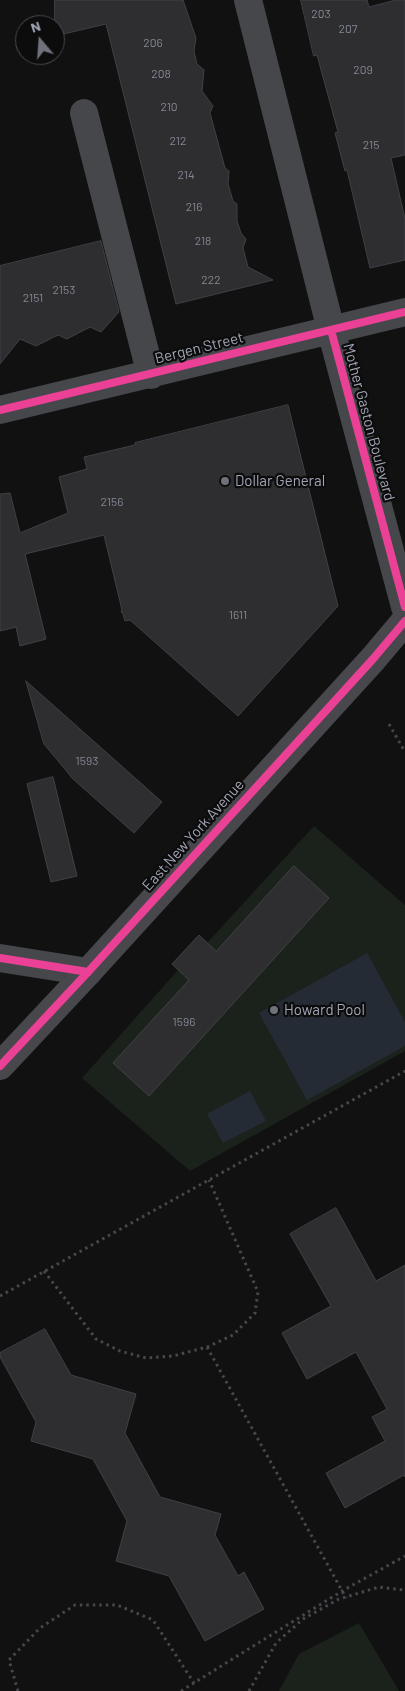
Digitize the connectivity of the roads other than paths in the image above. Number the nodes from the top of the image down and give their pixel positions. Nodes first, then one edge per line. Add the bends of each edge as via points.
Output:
1 (248, 0) edge
2 (84, 113) dead end
3 (405, 312) edge
4 (331, 330) junction
5 (151, 374) junction
6 (0, 410) edge
7 (405, 607) edge
8 (405, 621) edge
9 (0, 958) edge
10 (88, 972) junction
11 (0, 1066) edge

1 - 4 street, Mother Gaston Boulevard
2 - 5 street
3 - 4 street, Bergen Street
4 - 5 street, Bergen Street
4 - 7 street, Mother Gaston Boulevard
5 - 6 street, Bergen Street
8 - 10 main road, East New York Avenue
9 - 10 street
10 - 11 main road, East New York Avenue

